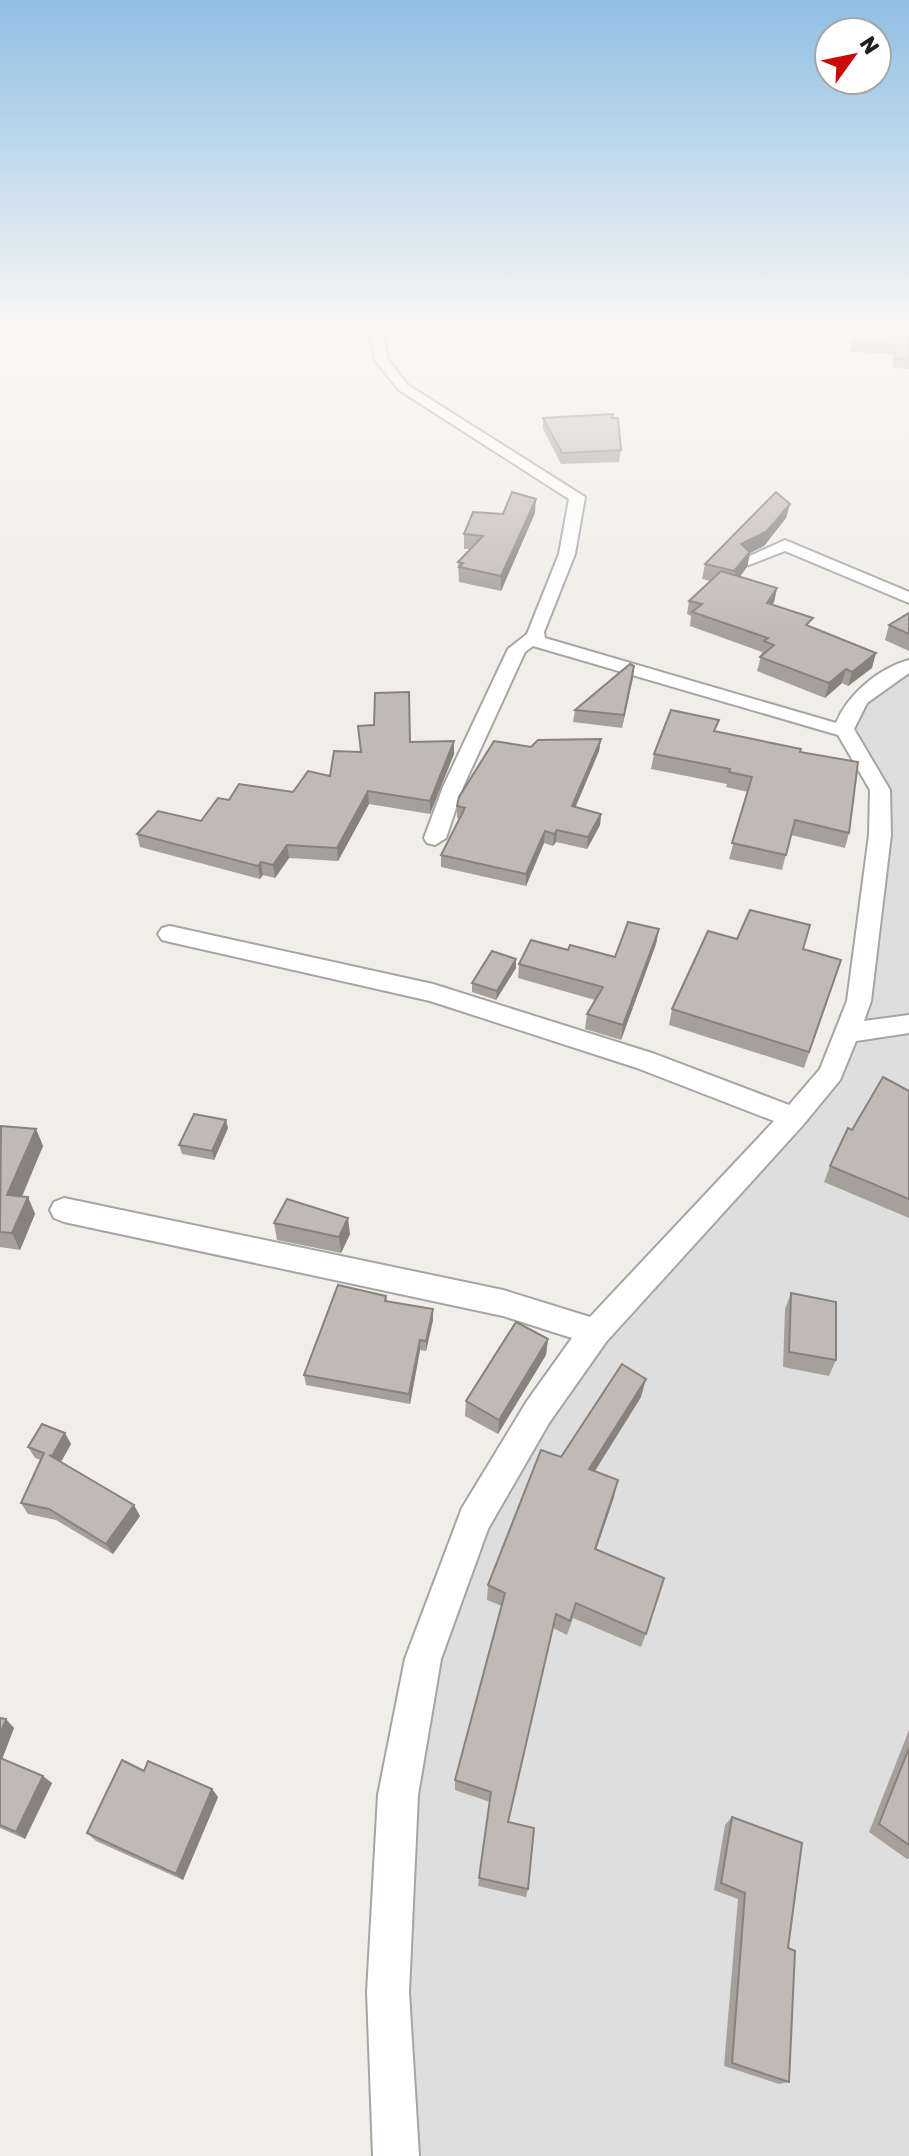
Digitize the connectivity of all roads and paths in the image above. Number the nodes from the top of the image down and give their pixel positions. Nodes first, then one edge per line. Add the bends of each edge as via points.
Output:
1 (473, 433) edge
2 (749, 560) edge
3 (909, 598) edge
4 (534, 637) junction
5 (909, 666) edge
6 (844, 731) junction
7 (435, 838) dead end
8 (170, 934) dead end
9 (909, 1024) edge
10 (847, 1033) junction
11 (794, 1118) junction
12 (64, 1210) dead end
13 (595, 1332) junction
14 (396, 2156) edge

1 - 4 street via 577,497 567,554
2 - 3 street via 785,545
4 - 6 street
4 - 7 street via 517,649
5 - 6 street via 857,700
6 - 10 street via 880,790 880,835 859,1001
8 - 11 street via 433,993 646,1061
9 - 10 street
10 - 11 street via 831,1073
11 - 13 street
12 - 13 street via 503,1303
13 - 14 street via 538,1412 474,1520 423,1659 398,1795 388,1992

